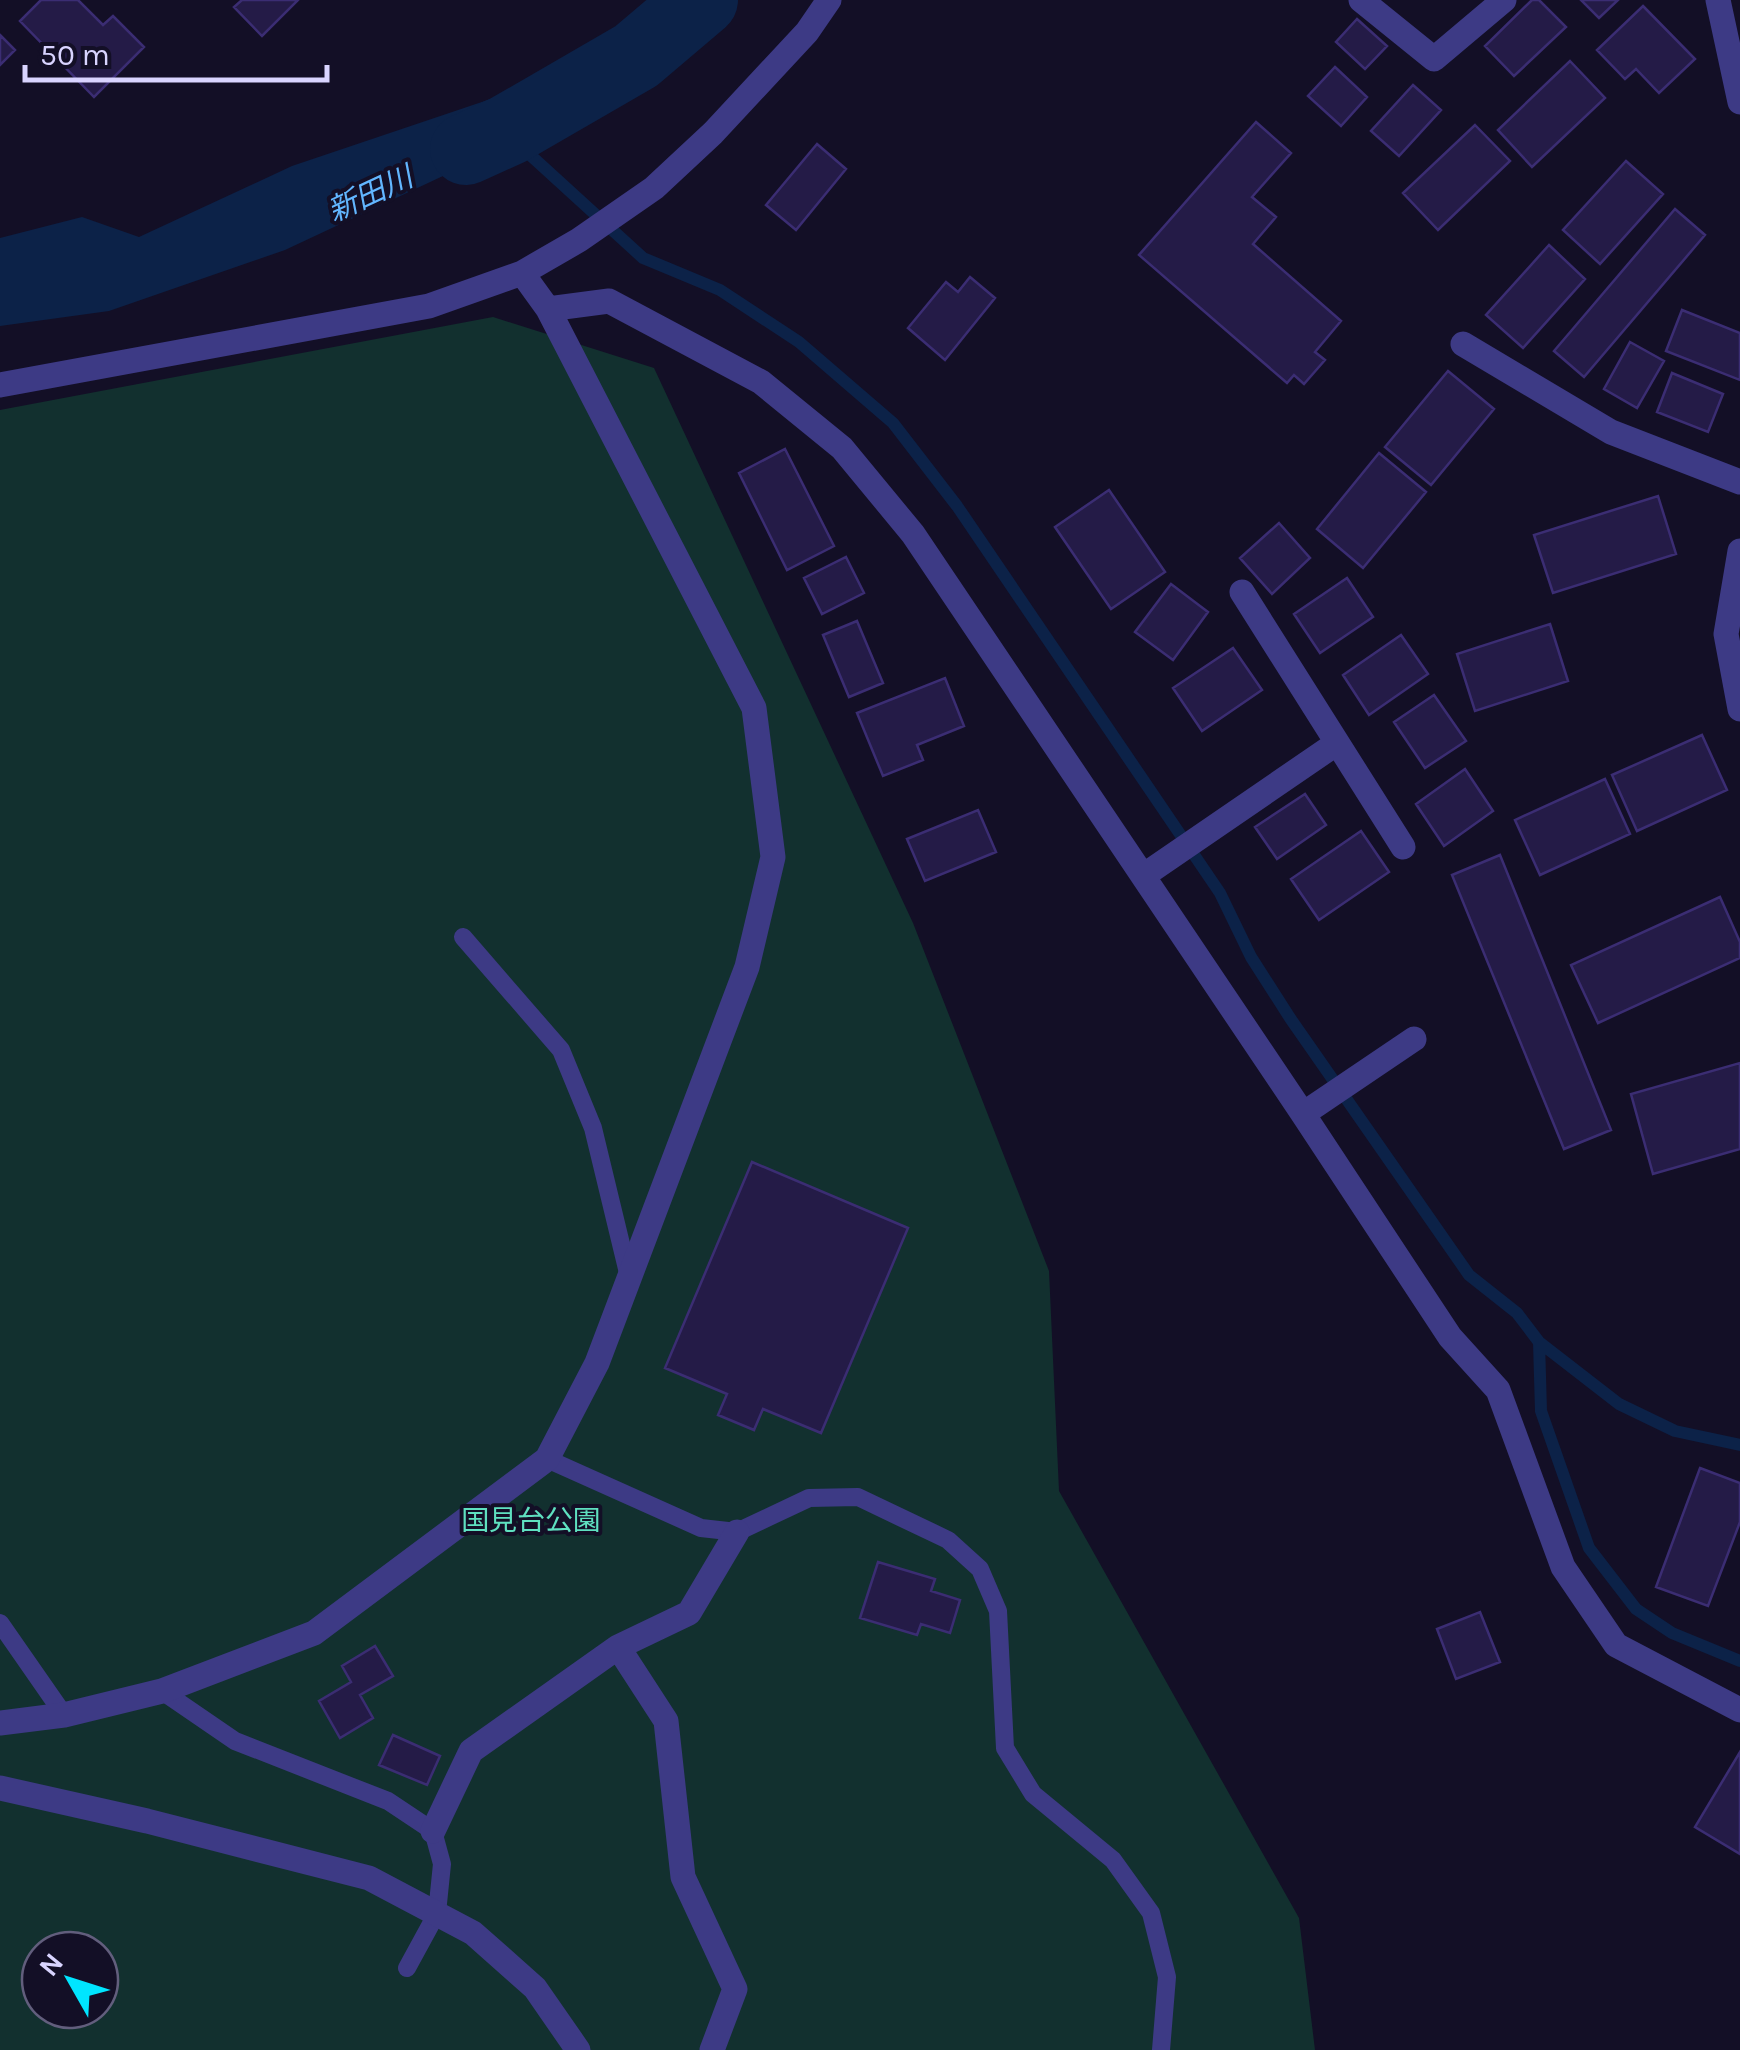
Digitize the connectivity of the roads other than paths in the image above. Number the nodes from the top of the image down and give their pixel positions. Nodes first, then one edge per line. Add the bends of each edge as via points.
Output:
1 (829, 0) edge
2 (1361, 0) edge
3 (1504, 0) edge
4 (1718, 0) edge
5 (1740, 102) edge
6 (522, 273) junction
7 (548, 309) junction
8 (1464, 344) dead end
9 (0, 385) edge
10 (1740, 482) edge
11 (1740, 551) edge
12 (1242, 592) dead end
13 (1740, 709) edge
14 (1337, 743) junction
15 (1403, 847) dead end
16 (1143, 876) junction
17 (462, 937) dead end
18 (1414, 1039) dead end
19 (1303, 1114) junction
20 (629, 1277) junction
21 (548, 1459) junction
22 (737, 1532) junction
23 (0, 1623) edge
24 (618, 1647) junction
25 (162, 1691) junction
26 (1740, 1710) edge
27 (64, 1716) junction
28 (0, 1724) edge
29 (0, 1788) edge
30 (433, 1832) junction
31 (406, 1968) dead end
32 (578, 2050) edge
33 (712, 2050) edge
34 (1161, 2050) edge

1 - 6 street via 727,119 654,188
2 - 3 street via 1434,59
4 - 5 street
6 - 7 street
6 - 9 street via 430,306
7 - 16 street via 609,301 761,382 842,448 913,534
7 - 20 street via 754,708 773,857 746,967
8 - 10 street via 1611,432
11 - 13 street via 1726,634
12 - 14 street
14 - 15 street
14 - 16 street
16 - 19 street
17 - 20 lane via 561,1050 593,1128
18 - 19 street
19 - 26 street via 1450,1337 1498,1390 1563,1567 1616,1645
20 - 21 street
21 - 22 lane via 701,1528
21 - 25 street via 314,1633
22 - 24 street via 690,1613
22 - 34 lane via 810,1498 858,1497 948,1540 980,1569 998,1612 1005,1748 1033,1794 1114,1860 1152,1914 1167,1977
23 - 27 lane
24 - 30 street via 471,1751
24 - 33 street via 666,1720 683,1876 736,1989
25 - 27 street
25 - 30 lane via 235,1741 388,1801
27 - 28 street
29 - 32 street via 368,1878 473,1933 535,1988
30 - 31 lane via 442,1864 437,1913

